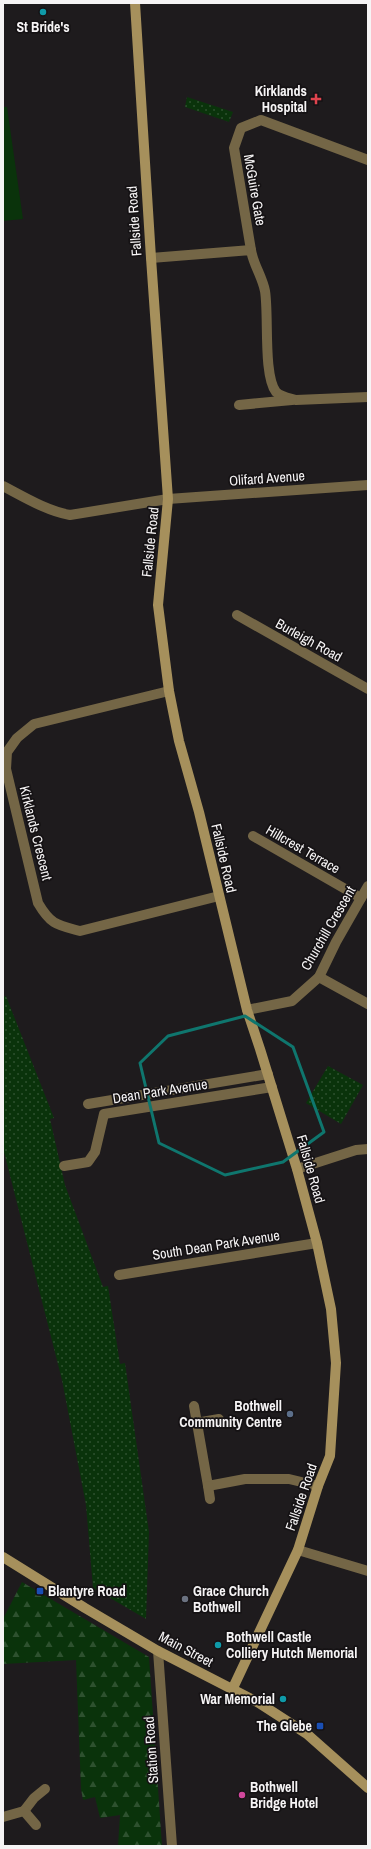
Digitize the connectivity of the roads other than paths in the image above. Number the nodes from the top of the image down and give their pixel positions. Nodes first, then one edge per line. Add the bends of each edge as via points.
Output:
1 (135, 3) edge
2 (368, 160) edge
3 (251, 250) junction
4 (151, 258) junction
5 (368, 397) edge
6 (296, 400) junction
7 (239, 406) dead end
8 (368, 485) edge
9 (3, 486) edge
10 (168, 499) junction
11 (236, 615) dead end
12 (368, 689) edge
13 (169, 691) junction
14 (253, 836) dead end
15 (368, 886) edge
16 (219, 896) junction
17 (361, 898) junction
18 (319, 977) junction
19 (368, 1004) edge
20 (246, 1010) junction
21 (268, 1074) junction
22 (272, 1086) junction
23 (88, 1104) dead end
24 (368, 1149) edge
25 (64, 1166) dead end
26 (297, 1169) junction
27 (317, 1243) junction
28 (119, 1275) dead end
29 (194, 1406) dead end
30 (219, 1419) dead end
31 (196, 1423) junction
32 (208, 1486) junction
33 (318, 1486) junction
34 (210, 1499) dead end
35 (298, 1550) junction
36 (3, 1557) edge
37 (368, 1571) edge
38 (158, 1651) junction
39 (232, 1690) junction
40 (368, 1788) edge
41 (45, 1789) dead end
42 (24, 1812) junction
43 (3, 1817) edge
44 (36, 1825) dead end
45 (172, 1846) edge

1 - 4 street, Fallside Road
2 - 3 street, McGuire Gate via 261,120 241,128 234,148
3 - 4 street
3 - 6 street, McGuire Gate via 265,292 270,377 276,392
4 - 10 street, Fallside Road
5 - 6 street, McGuire Gate
6 - 7 street
8 - 10 street, Olifard Avenue
9 - 10 street, Olifard Avenue via 30,501 70,515
10 - 13 street, Fallside Road via 158,605
11 - 12 street, Burleigh Road
13 - 16 street, Fallside Road via 179,741
13 - 16 street, Kirklands Crescent via 34,724 17,738 7,752 7,776 38,903 47,918 59,926 80,932
14 - 17 street, Hillcrest Terrace
15 - 17 street, Churchill Crescent
16 - 20 street, Fallside Road
17 - 18 street, Churchill Crescent
18 - 19 street
18 - 20 street, Churchill Crescent via 292,1001
20 - 21 street, Fallside Road
21 - 22 street, Fallside Road
21 - 23 street
22 - 25 street, Dean Park Avenue via 104,1114 95,1152 88,1162
22 - 26 street, Fallside Road
24 - 26 street via 356,1150
26 - 27 street, Fallside Road
27 - 28 street, South Dean Park Avenue
27 - 33 street, Fallside Road via 331,1309 336,1363 330,1456
29 - 31 street
30 - 31 street
31 - 32 street
32 - 33 street via 245,1479 289,1479
32 - 34 street
33 - 35 street, Fallside Road
35 - 37 street
35 - 39 street, Fallside Road
36 - 38 street, Main Street
38 - 39 street, Main Street
38 - 45 street, Station Road
39 - 40 street, Main Street via 307,1734
41 - 42 street via 34,1798
42 - 43 street
42 - 44 street

